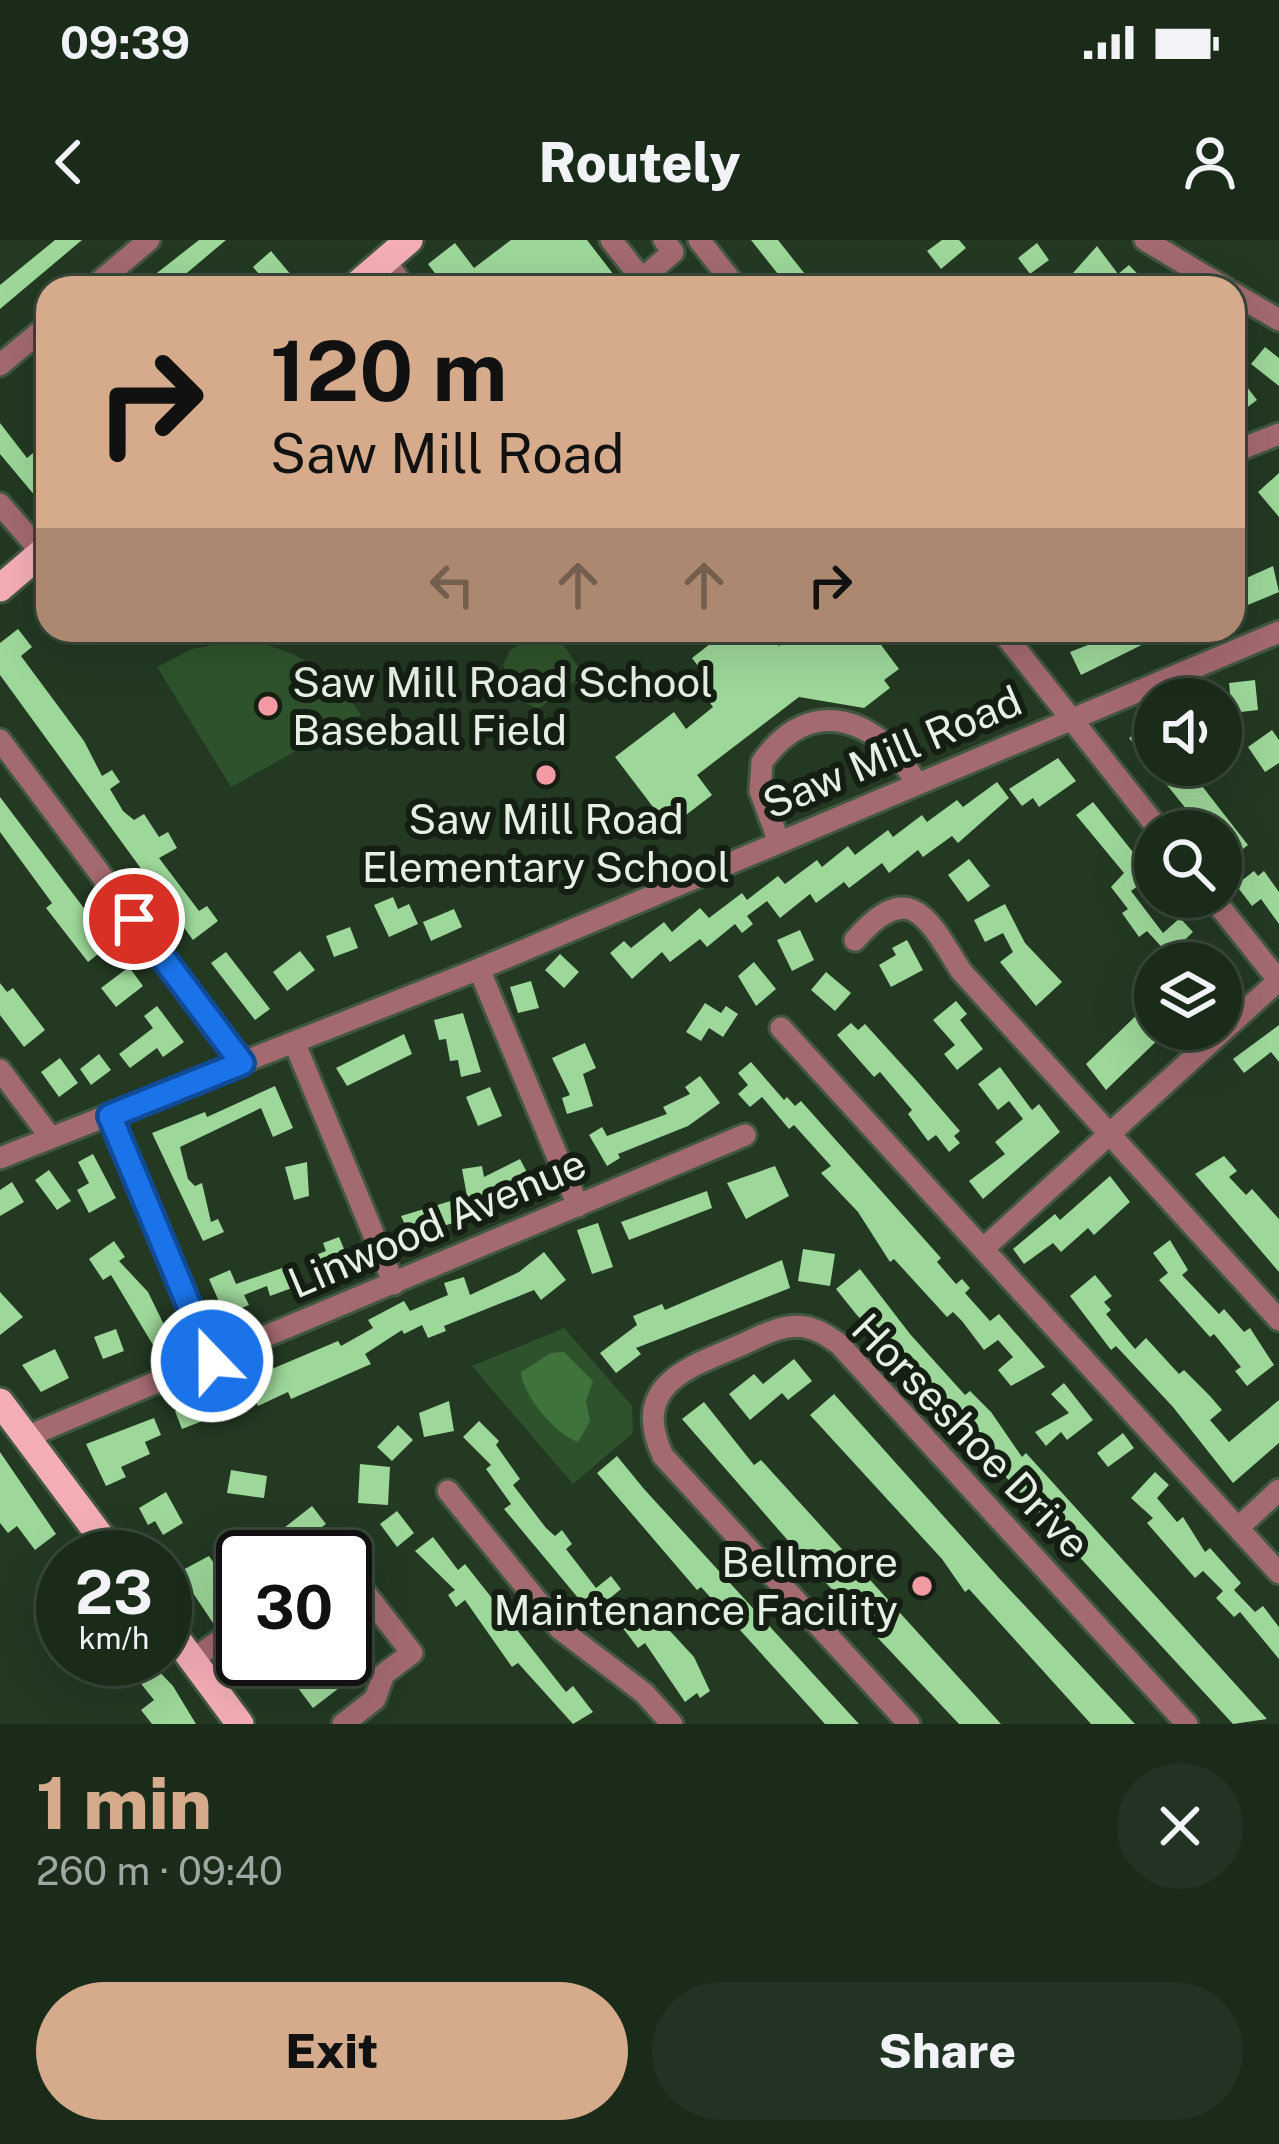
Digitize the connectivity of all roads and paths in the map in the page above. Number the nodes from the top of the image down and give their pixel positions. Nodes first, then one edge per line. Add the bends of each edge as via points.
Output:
1 (149, 240) edge
2 (409, 240) edge
3 (611, 240) edge
4 (699, 240) edge
5 (1145, 240) edge
6 (675, 244) edge
7 (385, 261) junction
8 (106, 276) edge
9 (367, 276) edge
10 (396, 276) edge
11 (640, 276) edge
12 (645, 276) edge
13 (727, 276) edge
14 (1205, 276) edge
15 (1245, 299) edge
16 (1279, 320) edge
17 (36, 335) edge
18 (0, 365) edge
19 (1279, 434) edge
20 (1245, 447) edge
21 (0, 504) edge
22 (36, 541) edge
23 (36, 558) edge
24 (0, 588) edge
25 (1276, 641) edge
26 (1010, 642) edge
27 (1070, 719) junction
28 (0, 740) edge
29 (917, 784) junction
30 (1143, 810) edge
31 (779, 842) junction
32 (1229, 918) edge
33 (855, 940) dead end
34 (479, 969) junction
35 (1279, 981) edge
36 (781, 1028) dead end
37 (295, 1044) junction
38 (242, 1063) junction
39 (0, 1070) edge
40 (110, 1116) junction
41 (745, 1135) dead end
42 (1110, 1135) junction
43 (51, 1138) junction
44 (0, 1158) edge
45 (578, 1206) junction
46 (983, 1249) junction
47 (394, 1284) junction
48 (1279, 1320) edge
49 (212, 1361) junction
50 (9, 1419) edge
51 (1279, 1490) edge
52 (448, 1491) dead end
53 (1238, 1528) junction
54 (95, 1530) edge
55 (1279, 1574) edge
56 (372, 1602) edge
57 (216, 1643) edge
58 (192, 1660) joint
59 (240, 1724) edge
60 (343, 1724) edge
61 (671, 1724) edge
62 (909, 1724) edge
63 (1187, 1724) edge

1 - 8 street
2 - 7 main road
3 - 11 street
4 - 13 street
5 - 14 street
6 - 12 street
7 - 9 main road
7 - 10 street
15 - 16 street
17 - 18 street
19 - 20 street
21 - 22 street
23 - 24 main road
25 - 27 street, Saw Mill Road
26 - 27 street
27 - 29 street, Saw Mill Road
27 - 30 street
28 - 38 street
29 - 31 street, Saw Mill Road
29 - 31 street via 904,762 856,726 831,718 800,723 762,762 760,791
31 - 34 street, Saw Mill Road
32 - 35 street
33 - 42 street via 896,908 928,917 961,971
34 - 37 street, Saw Mill Road
34 - 45 street
35 - 42 street
36 - 46 street
37 - 38 street, Saw Mill Road
37 - 47 street
38 - 40 street, Saw Mill Road
39 - 43 street
40 - 43 street, Saw Mill Road
40 - 49 street
41 - 45 street, Linwood Avenue
42 - 46 street
42 - 48 street
43 - 44 street, Saw Mill Road
45 - 47 street, Linwood Avenue
46 - 53 street
47 - 49 street, Linwood Avenue
49 - 50 street, Linwood Avenue
50 - 54 main road
51 - 53 street
52 - 61 street via 560,1629
53 - 55 street
56 - 60 street via 412,1653 384,1674 375,1700
57 - 58 street
58 - 59 main road
62 - 63 street, Horseshoe Drive via 663,1456 652,1410 664,1384 686,1368 779,1329 802,1326 839,1344

